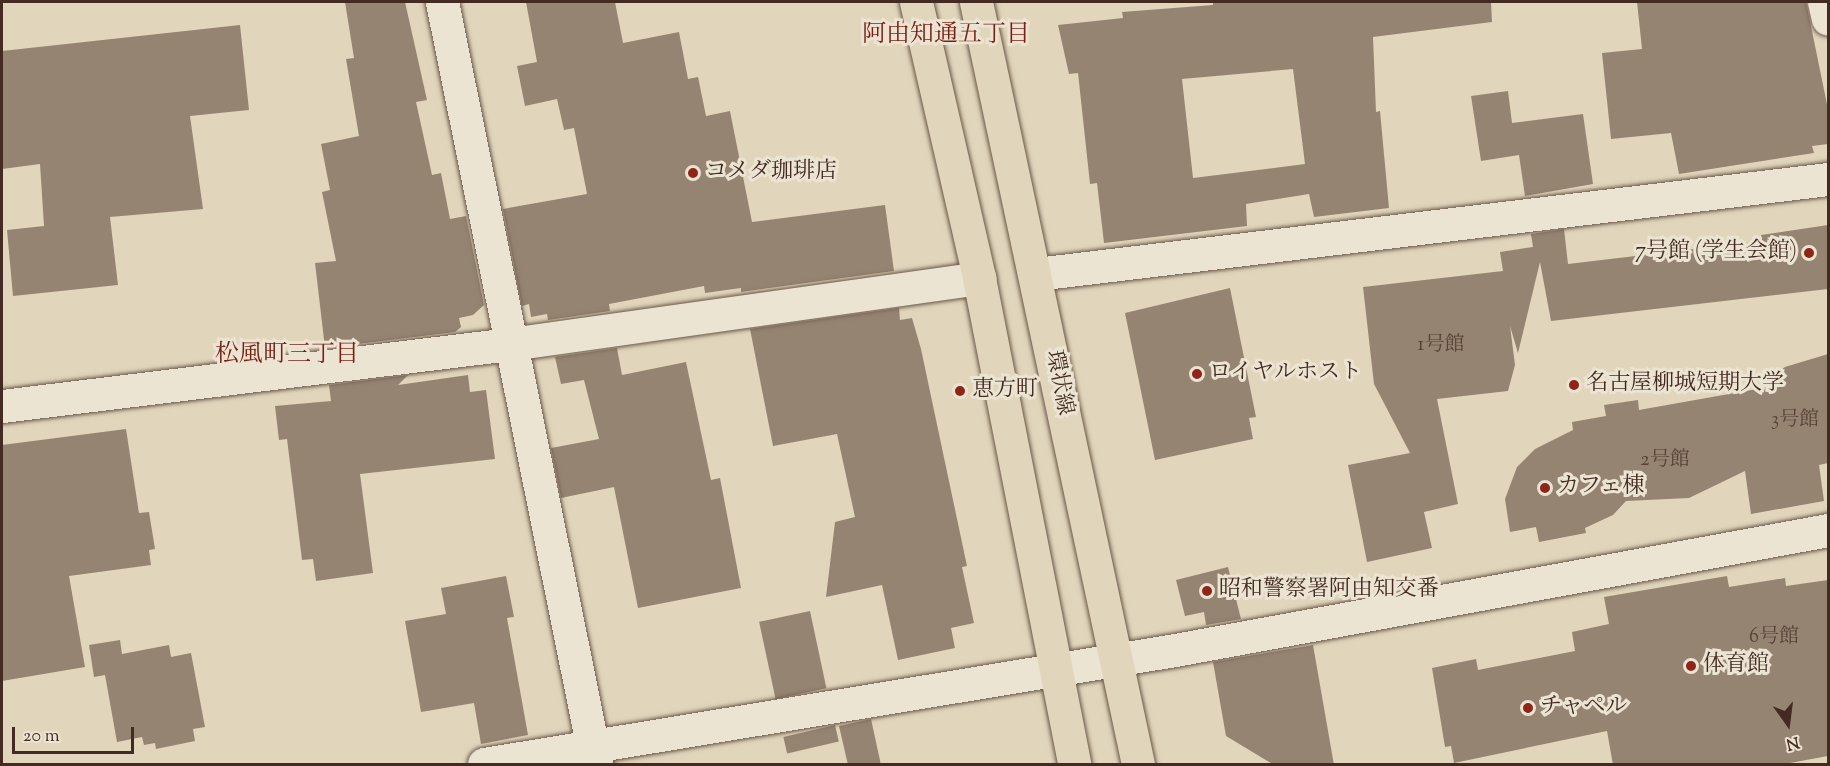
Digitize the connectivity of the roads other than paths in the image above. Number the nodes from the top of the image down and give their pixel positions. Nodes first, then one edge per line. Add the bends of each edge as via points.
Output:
1 (442, 2) edge
2 (916, 2) edge
3 (976, 2) edge
4 (1824, 2) edge
5 (1828, 20) edge
6 (1828, 179) edge
7 (1036, 274) junction
8 (979, 278) junction
9 (510, 344) junction
10 (2, 406) edge
11 (1828, 530) edge
12 (1114, 658) junction
13 (1054, 669) junction
14 (594, 755) edge
15 (484, 765) edge
16 (1074, 765) edge
17 (1138, 765) edge

1 - 9 street
2 - 8 main road
3 - 7 main road, 環状線
4 - 5 street
6 - 7 street
7 - 12 main road, 環状線
8 - 9 street
8 - 13 main road
9 - 10 street
9 - 14 street
11 - 12 street via 1199,646
12 - 13 street
12 - 17 main road, 環状線
13 - 14 street
13 - 16 main road
14 - 15 street

